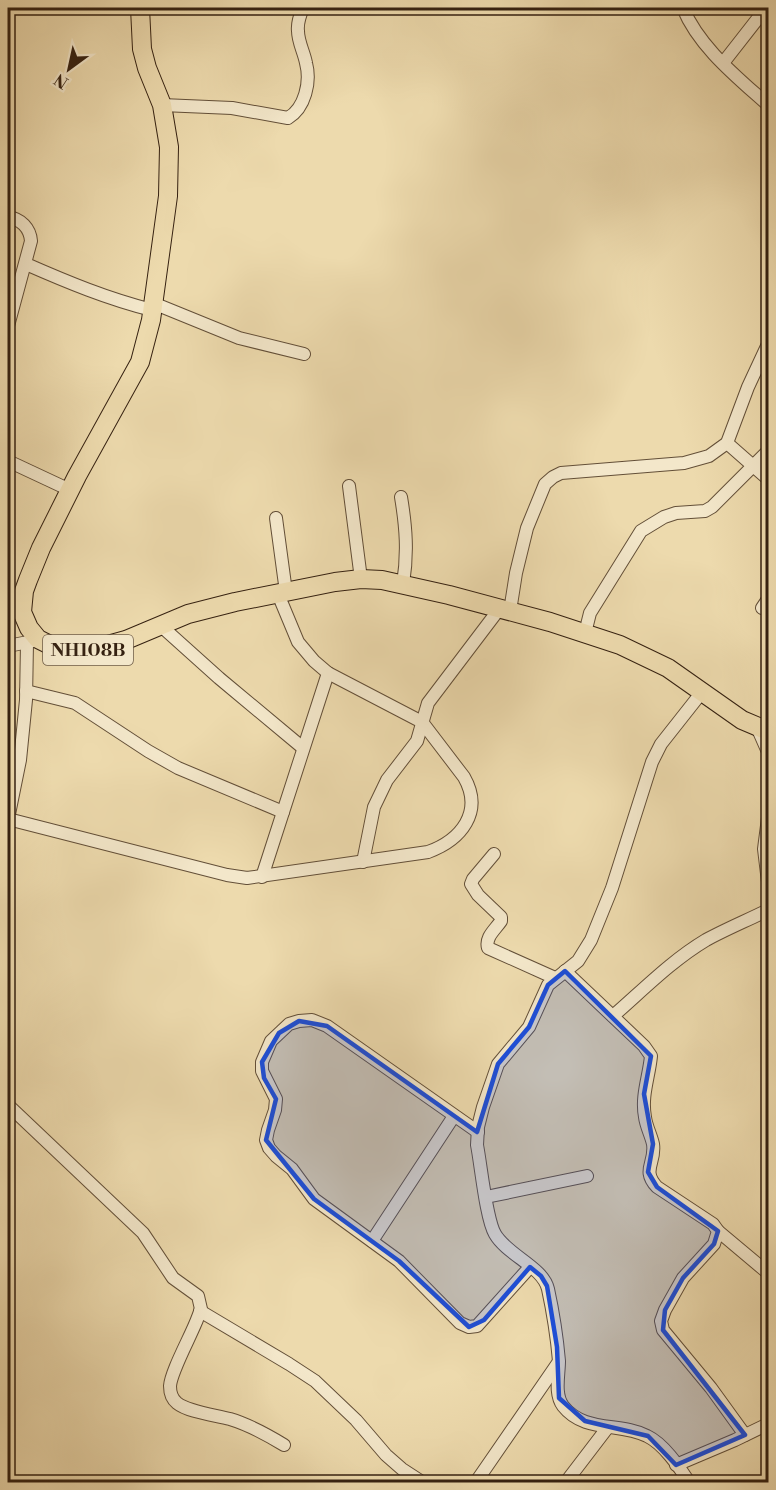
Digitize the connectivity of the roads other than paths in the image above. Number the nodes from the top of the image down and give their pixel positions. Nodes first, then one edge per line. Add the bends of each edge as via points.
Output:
1 (140, 8) edge
2 (303, 8) edge
3 (683, 8) edge
4 (766, 12) edge
5 (723, 63) junction
6 (162, 105) junction
7 (768, 105) edge
8 (8, 217) edge
9 (26, 264) junction
10 (152, 307) junction
11 (9, 320) edge
12 (768, 344) edge
13 (303, 354) dead end
14 (727, 443) junction
15 (768, 451) edge
16 (8, 461) edge
17 (754, 465) junction
18 (768, 479) edge
19 (349, 486) dead end
20 (70, 490) junction
21 (401, 497) dead end
22 (276, 518) dead end
23 (361, 579) junction
24 (403, 584) junction
25 (282, 593) junction
26 (505, 610) junction
27 (160, 625) junction
28 (585, 633) junction
29 (32, 641) junction
30 (8, 646) edge
31 (328, 673) junction
32 (26, 692) junction
33 (702, 692) junction
34 (422, 722) junction
35 (763, 729) edge
36 (303, 748) junction
37 (768, 752) edge
38 (283, 812) junction
39 (768, 818) edge
40 (8, 819) edge
41 (494, 854) dead end
42 (363, 862) junction
43 (262, 877) junction
44 (768, 882) edge
45 (768, 910) edge
46 (560, 974) junction
47 (613, 1016) junction
48 (8, 1105) edge
49 (454, 1116) junction
50 (478, 1132) junction
51 (587, 1176) dead end
52 (486, 1197) junction
53 (717, 1231) junction
54 (372, 1241) junction
55 (530, 1267) junction
56 (768, 1273) edge
57 (200, 1311) junction
58 (559, 1362) junction
59 (768, 1424) edge
60 (608, 1427) junction
61 (745, 1435) junction
62 (284, 1445) dead end
63 (676, 1465) junction
64 (422, 1482) edge
65 (476, 1482) edge
66 (566, 1482) edge
67 (689, 1482) edge

1 - 6 highway, NH108B via 142,49
2 - 6 street via 297,29 308,75 296,114 288,118 232,108
3 - 5 street via 699,36
4 - 5 street
5 - 7 street
6 - 10 highway, NH108B via 169,147 168,196
8 - 9 street via 21,223 30,234
9 - 10 street via 118,302
9 - 11 street
10 - 13 street via 239,338
10 - 20 highway, NH108B via 140,362
12 - 14 street
14 - 17 street
14 - 26 street via 709,456 684,463 561,473 553,477 545,484 527,528
15 - 17 street
16 - 20 street
17 - 18 street
17 - 28 street via 712,507 663,517 641,531 590,613
19 - 23 street
20 - 29 highway, NH108B via 24,591 22,612
21 - 24 street via 407,534
22 - 25 street
23 - 24 highway, NH108B
23 - 25 highway, NH108B
24 - 26 highway, NH108B
25 - 27 highway, NH108B via 188,614
25 - 31 street via 298,642
26 - 28 highway, NH108B
26 - 34 street via 436,691
27 - 29 highway, NH108B via 90,650
27 - 36 street
28 - 33 highway, NH108B via 651,659
29 - 30 street
29 - 32 street
31 - 34 street
31 - 36 street
32 - 38 street via 75,703 178,768
32 - 40 street via 20,760
33 - 35 highway, NH108B via 732,714
33 - 46 street via 661,744 591,940 578,961
34 - 42 street via 417,741 387,780 374,807
34 - 42 street via 470,787 470,815 463,829 444,846
35 - 37 street
36 - 38 street
38 - 43 street
39 - 44 street via 764,849
40 - 43 street via 227,875
41 - 46 street via 471,884 501,917 486,942 488,948
42 - 43 street
45 - 47 street via 688,952
46 - 47 street
46 - 50 street via 542,997 529,1028 495,1070
47 - 53 street via 651,1056 644,1107 653,1144 648,1172 652,1181 713,1224
48 - 57 street via 143,1233 173,1278 198,1296
49 - 50 street
49 - 54 street
49 - 54 street via 327,1026 312,1020 300,1021 289,1024 271,1041 262,1062 262,1071 276,1099 268,1130 269,1148 292,1169 314,1199
50 - 52 street
51 - 52 street
52 - 55 street via 495,1234
53 - 56 street
53 - 61 street via 714,1244 683,1278 661,1321 663,1330
54 - 55 street via 399,1261 459,1323 469,1327 484,1320
55 - 58 street via 547,1286
57 - 62 street via 172,1376 171,1395 188,1408 246,1424
57 - 64 street via 315,1381 386,1455
58 - 60 street via 559,1398 563,1406 585,1421
58 - 65 street
59 - 61 street
60 - 63 street via 648,1436
60 - 66 street
61 - 63 street
63 - 67 street

